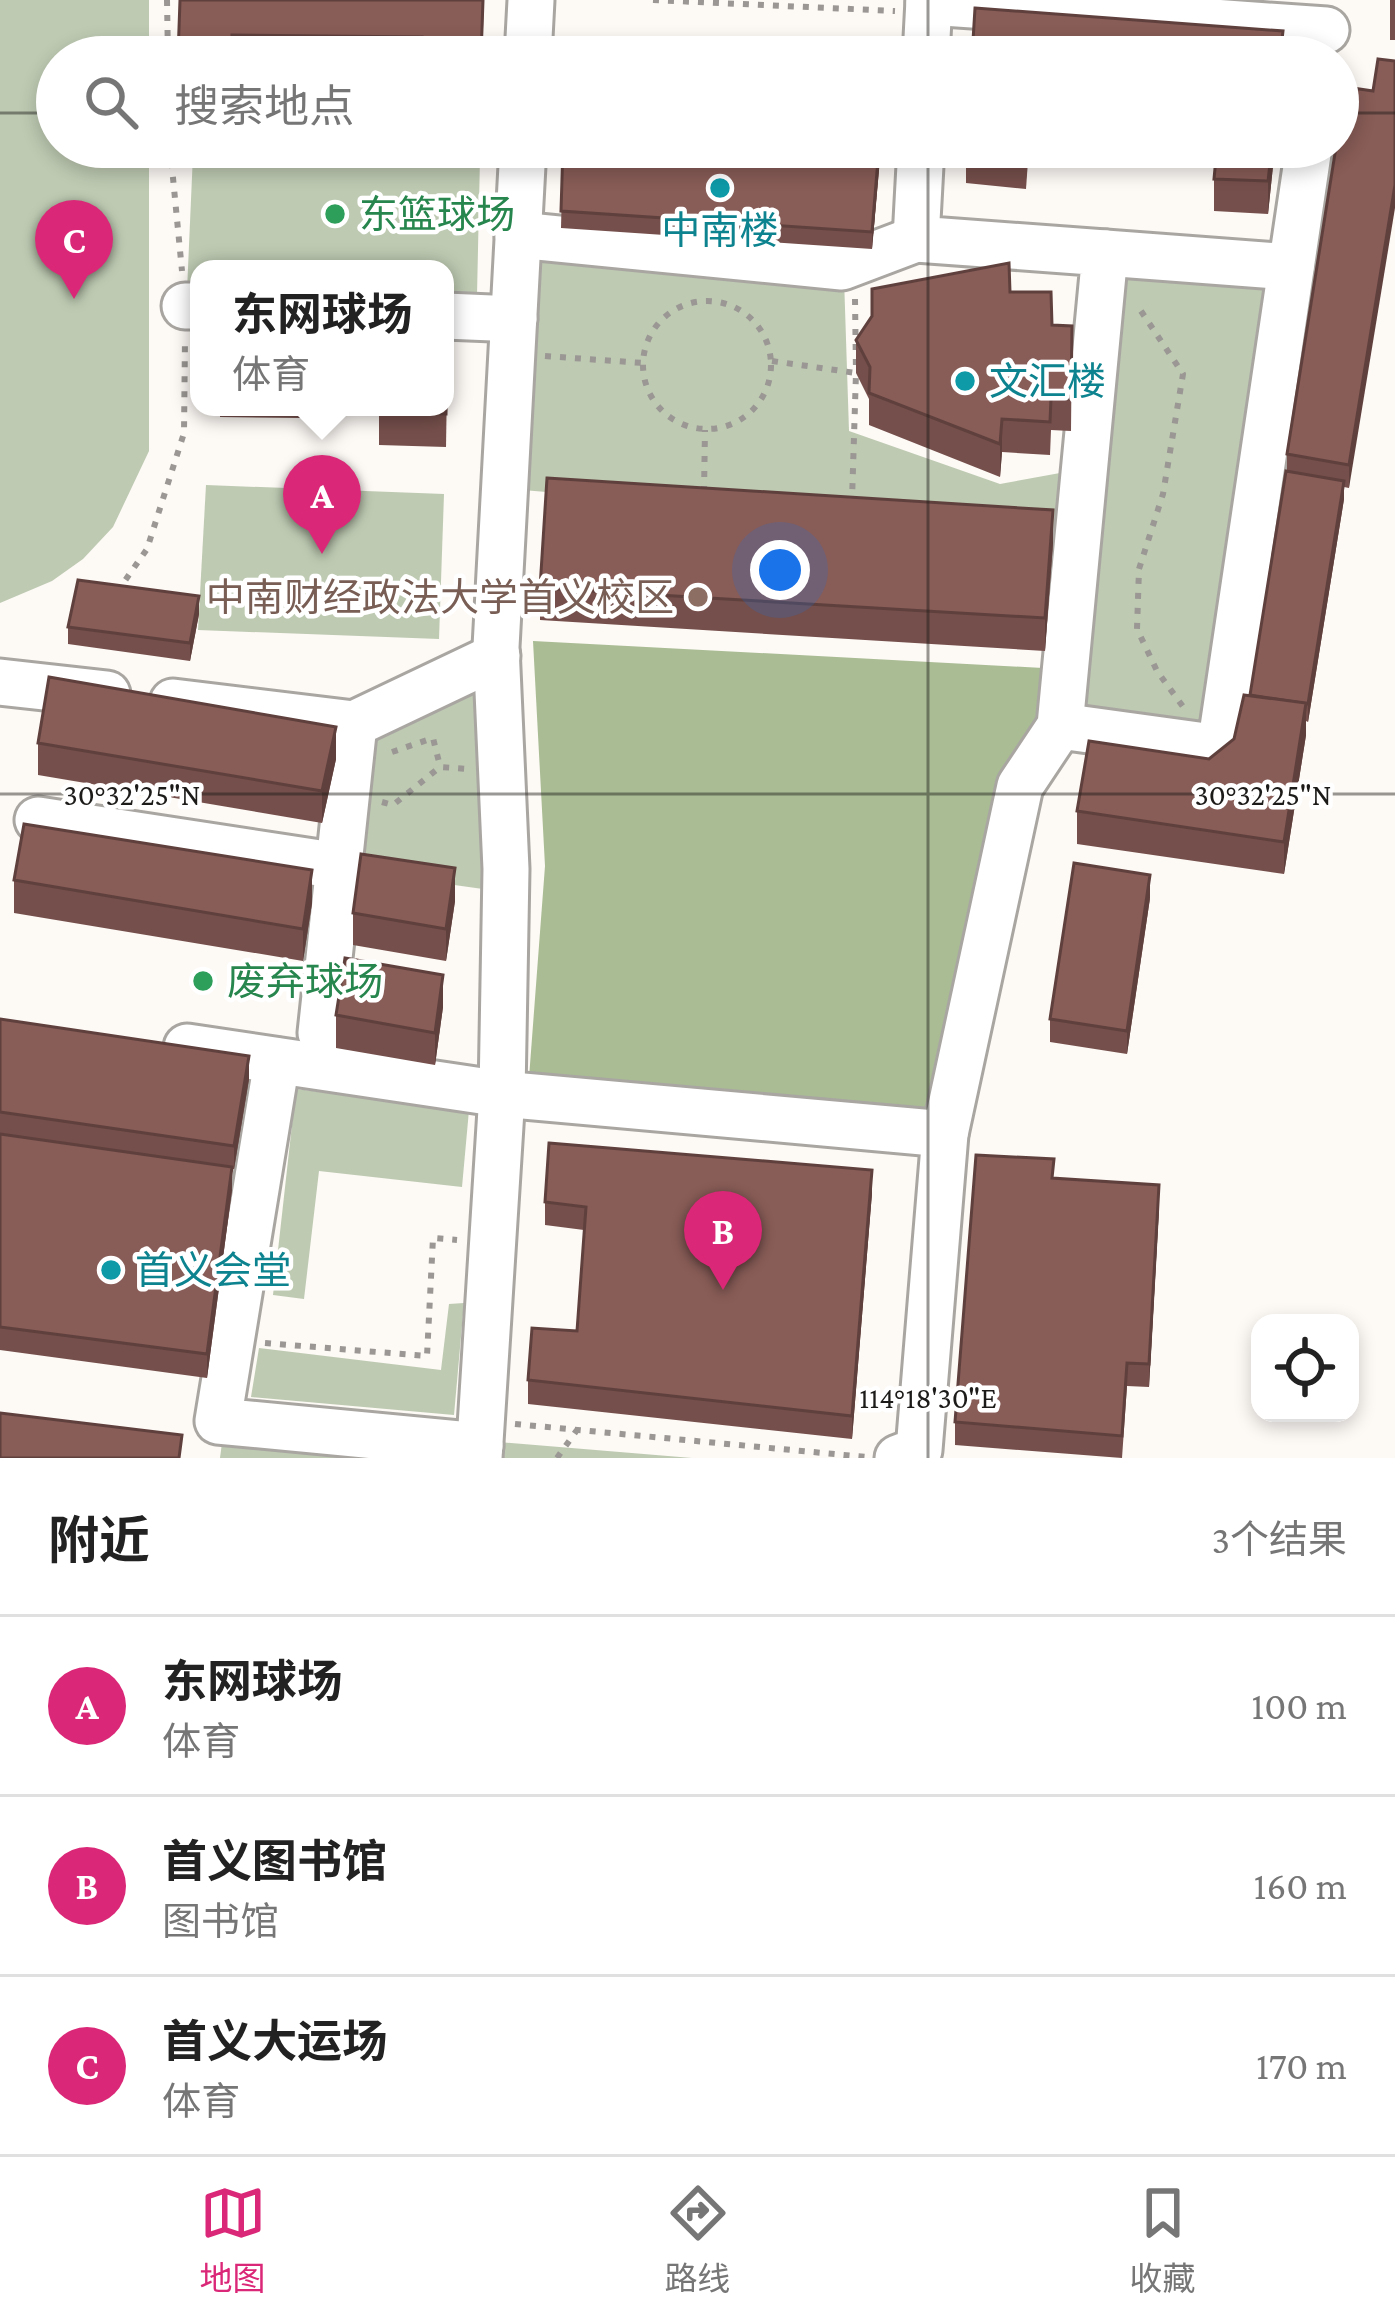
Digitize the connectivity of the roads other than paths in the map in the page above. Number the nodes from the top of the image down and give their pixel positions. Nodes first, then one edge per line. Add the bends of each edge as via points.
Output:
1 (531, 0) edge
2 (928, 18) edge
3 (1328, 29) edge
4 (529, 36) edge
5 (522, 168) edge
6 (920, 168) edge
7 (1306, 168) edge
8 (518, 235) junction
9 (916, 238) junction
10 (1105, 253) junction
11 (1292, 268) junction
12 (454, 319) edge
13 (513, 336) junction
14 (496, 656) junction
15 (0, 682) edge
16 (354, 724) junction
17 (1060, 726) junction
18 (38, 820) dead end
19 (339, 866) junction
20 (321, 1033) dead end
21 (138, 1040) edge
22 (277, 1061) junction
23 (502, 1094) junction
24 (945, 1134) junction
25 (480, 1442) edge
26 (898, 1458) edge

1 - 4 street
2 - 3 street
5 - 8 street
6 - 9 street
7 - 11 street
8 - 9 street via 842,266
8 - 13 street
9 - 10 street
10 - 11 street
10 - 17 street
11 - 17 street via 1220,748
12 - 13 street
13 - 14 street
14 - 16 street
14 - 23 street via 506,869
15 - 16 street
16 - 19 street
17 - 24 street via 1020,787
18 - 19 street
19 - 20 street
21 - 22 street
22 - 23 street
22 - 25 street via 218,1421
23 - 24 street
23 - 25 street
24 - 26 street via 919,1450

